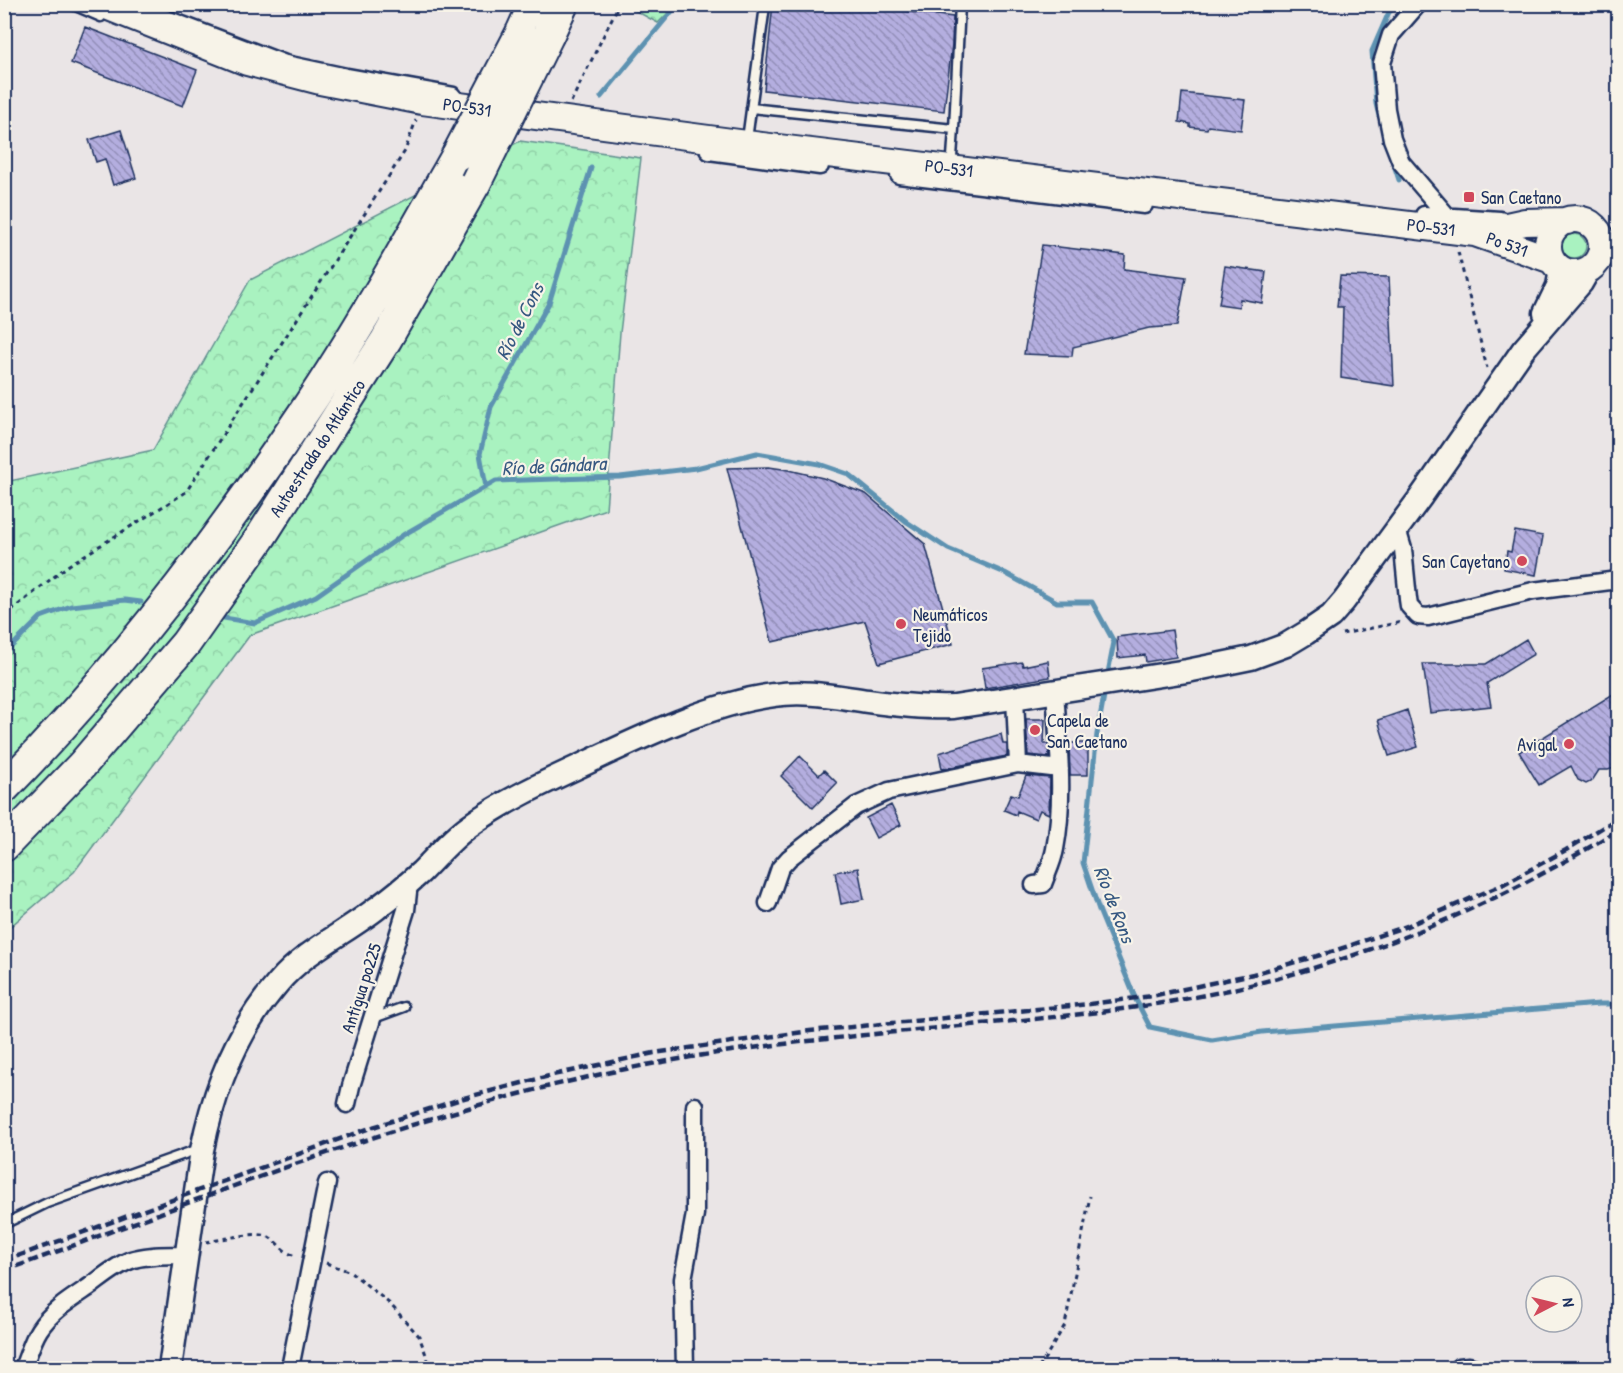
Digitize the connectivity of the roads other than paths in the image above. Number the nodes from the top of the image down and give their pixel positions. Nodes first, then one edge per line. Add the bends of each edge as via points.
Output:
1 (71, 4) edge
2 (138, 4) edge
3 (534, 4) edge
4 (563, 4) edge
5 (767, 4) edge
6 (960, 4) edge
7 (1418, 4) edge
8 (105, 12) edge
9 (535, 33) junction
10 (274, 69) junction
11 (238, 70) dead end
12 (467, 107) junction
13 (751, 108) junction
14 (554, 119) junction
15 (954, 129) junction
16 (748, 132) junction
17 (952, 157) junction
18 (1448, 217) junction
19 (1567, 221) junction
20 (1525, 222) junction
21 (1465, 237) junction
22 (1610, 243) edge
23 (1557, 265) junction
24 (1589, 269) junction
25 (1529, 342) junction
26 (1397, 530) junction
27 (1618, 580) edge
28 (1055, 690) junction
29 (1015, 698) junction
30 (1018, 764) junction
31 (1060, 769) junction
32 (4, 788) edge
33 (4, 846) edge
34 (409, 883) junction
35 (1034, 885) dead end
36 (768, 903) dead end
37 (404, 1007) dead end
38 (372, 1018) junction
39 (347, 1104) dead end
40 (695, 1106) dead end
41 (202, 1150) junction
42 (327, 1184) dead end
43 (4, 1224) edge
44 (188, 1250) junction
45 (23, 1368) edge
46 (170, 1368) edge
47 (290, 1368) edge
48 (686, 1368) edge
49 (1459, 1368) edge
50 (1475, 1368) edge

1 - 8 lane
2 - 12 lane via 286,60 454,92
3 - 9 highway, Autoestrada do Atlántico
4 - 9 highway, Autoestrada do Atlántico
5 - 13 lane
6 - 15 lane
7 - 18 street via 1391,35 1382,63 1386,109 1401,162
8 - 10 main road, PO-531
9 - 32 highway, Autoestrada do Atlántico, bridge via 457,155 373,303 304,412 219,532 123,656
9 - 33 highway, Autoestrada do Atlántico, bridge via 476,182 386,340 260,538 192,633 82,765
10 - 11 lane
10 - 12 main road, PO-531 / PO-531
12 - 14 main road, PO-531
13 - 15 lane
13 - 16 lane
14 - 16 street, PO-531 via 636,120
14 - 21 main road, PO-531
15 - 17 lane
16 - 17 street, PO-531
17 - 18 street, PO-531 via 1036,172
18 - 20 street, PO-531
19 - 20 main road, PO-531
19 - 22 main road via 1589,224
19 - 23 main road via 1558,225 1550,237 1548,246
20 - 21 main road, Po 531
21 - 23 main road, Po 531 via 1526,251
22 - 24 main road
23 - 24 main road via 1572,273
23 - 25 main road via 1558,286
24 - 25 main road
25 - 26 main road
26 - 27 street via 1409,606 1418,616 1428,617 1533,591
26 - 28 main road via 1331,616 1291,642 1251,658
28 - 29 main road
28 - 31 street
29 - 30 street
29 - 34 main road via 934,708 792,693 724,706 618,748 503,803 452,840
30 - 31 street
30 - 36 street via 889,791 856,806 789,858 780,868
31 - 35 street via 1055,851 1042,884
34 - 38 street, Antigua po225 via 406,910
34 - 41 main road via 278,982 257,1010 225,1070
37 - 38 lane
38 - 39 street, Antigua po225
40 - 48 street via 694,1214 683,1279
41 - 43 lane via 47,1203
41 - 44 main road
42 - 47 street
44 - 45 street via 142,1257 106,1274 59,1308 39,1330
44 - 46 main road
49 - 50 street

